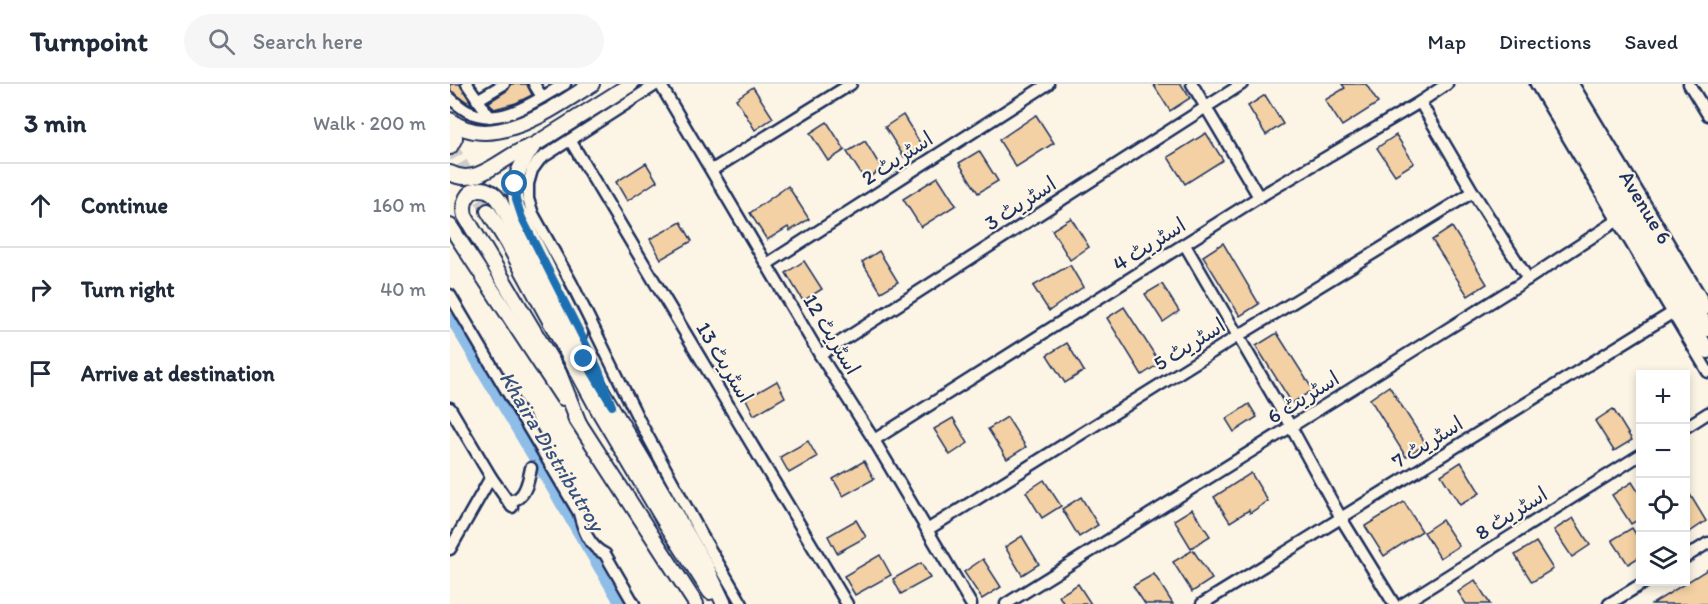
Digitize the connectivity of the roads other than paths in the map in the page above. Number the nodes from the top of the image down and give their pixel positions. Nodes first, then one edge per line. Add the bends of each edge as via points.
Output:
1 (467, 84) edge
2 (504, 84) edge
3 (534, 84) edge
4 (565, 84) edge
5 (631, 84) edge
6 (658, 84) edge
7 (850, 84) edge
8 (1048, 84) edge
9 (1192, 84) edge
10 (1242, 84) edge
11 (1447, 84) edge
12 (1536, 84) edge
13 (1547, 84) edge
14 (1561, 84) edge
15 (1573, 84) edge
16 (1689, 84) edge
17 (585, 86) edge
18 (542, 97) junction
19 (450, 98) edge
20 (477, 99) junction
21 (1420, 102) junction
22 (1206, 106) junction
23 (600, 111) junction
24 (1708, 116) edge
25 (490, 117) junction
26 (452, 122) edge
27 (570, 140) junction
28 (534, 145) junction
29 (450, 147) edge
30 (712, 170) junction
31 (450, 173) edge
32 (1473, 192) junction
33 (1259, 198) junction
34 (488, 211) tunnel mouth
35 (1618, 220) junction
36 (450, 226) edge
37 (1185, 245) junction
38 (767, 264) junction
39 (1528, 279) junction
40 (450, 295) edge
41 (1708, 309) edge
42 (1671, 312) junction
43 (1708, 329) edge
44 (1238, 336) junction
45 (1708, 351) edge
46 (820, 355) junction
47 (1708, 372) edge
48 (612, 406) junction
49 (450, 408) edge
50 (1708, 413) edge
51 (579, 423) junction
52 (1690, 424) edge
53 (1291, 427) junction
54 (874, 440) junction
55 (1636, 458) edge
56 (531, 468) dead end
57 (491, 477) junction
58 (1341, 518) junction
59 (927, 530) junction
60 (1708, 543) edge
61 (450, 549) edge
62 (1690, 554) edge
63 (1638, 586) edge
64 (634, 604) edge
65 (696, 604) edge
66 (719, 604) edge
67 (723, 604) edge
68 (742, 604) edge
69 (847, 604) edge
70 (971, 604) edge
71 (1006, 604) edge
72 (1203, 604) edge
73 (1394, 604) edge
74 (1403, 604) edge
75 (1608, 604) edge

1 - 20 street
2 - 20 street
3 - 18 street
4 - 18 street
5 - 23 main road
6 - 23 street
6 - 30 street, اسٹریٹ 12
7 - 30 street
8 - 38 street, اسٹریٹ 2
9 - 22 street
10 - 22 street, اسٹریٹ 3
11 - 21 street, اسٹریٹ 4
12 - 35 street
13 - 45 main road, Avenue 6
14 - 43 main road, Avenue 6
15 - 41 street
16 - 24 street
17 - 26 main road via 522,125 501,131 482,131
18 - 25 street via 513,112
19 - 25 street via 468,112
20 - 25 street
21 - 32 street
21 - 33 street, اسٹریٹ 4
22 - 33 street
22 - 46 street, اسٹریٹ 3
23 - 27 street
23 - 28 main road
26 - 29 main road via 454,138
27 - 68 street via 535,164 527,191 530,206 640,422
27 - 69 street, اسٹریٹ 13
28 - 31 main road via 478,175 462,177
28 - 48 main road via 518,172 517,207 598,368
30 - 38 street, اسٹریٹ 12
32 - 39 street
32 - 44 street, اسٹریٹ 5
33 - 37 street, اسٹریٹ 4
34 - 66 main road via 600,413
35 - 39 street, اسٹریٹ 6
35 - 42 street
36 - 51 main road
37 - 44 street
37 - 54 street, اسٹریٹ 4
38 - 46 street, اسٹریٹ 12
39 - 53 street, اسٹریٹ 6
40 - 64 street via 579,513 587,537 604,554
42 - 47 street
42 - 58 street, اسٹریٹ 7
44 - 53 street
44 - 59 street, اسٹریٹ 5
46 - 54 street, اسٹریٹ 12
48 - 51 main road via 499,200 489,190 477,189 467,196 465,216 559,373
48 - 67 main road via 706,566
49 - 57 street
50 - 52 street
51 - 65 main road
53 - 58 street
53 - 71 street, اسٹریٹ 6
54 - 59 street, اسٹریٹ 12
55 - 74 street, اسٹریٹ 8
56 - 57 street via 523,493 510,504
57 - 61 street
58 - 72 street, اسٹریٹ 7
58 - 73 street
59 - 70 street, اسٹریٹ 12
60 - 62 street
63 - 75 street

